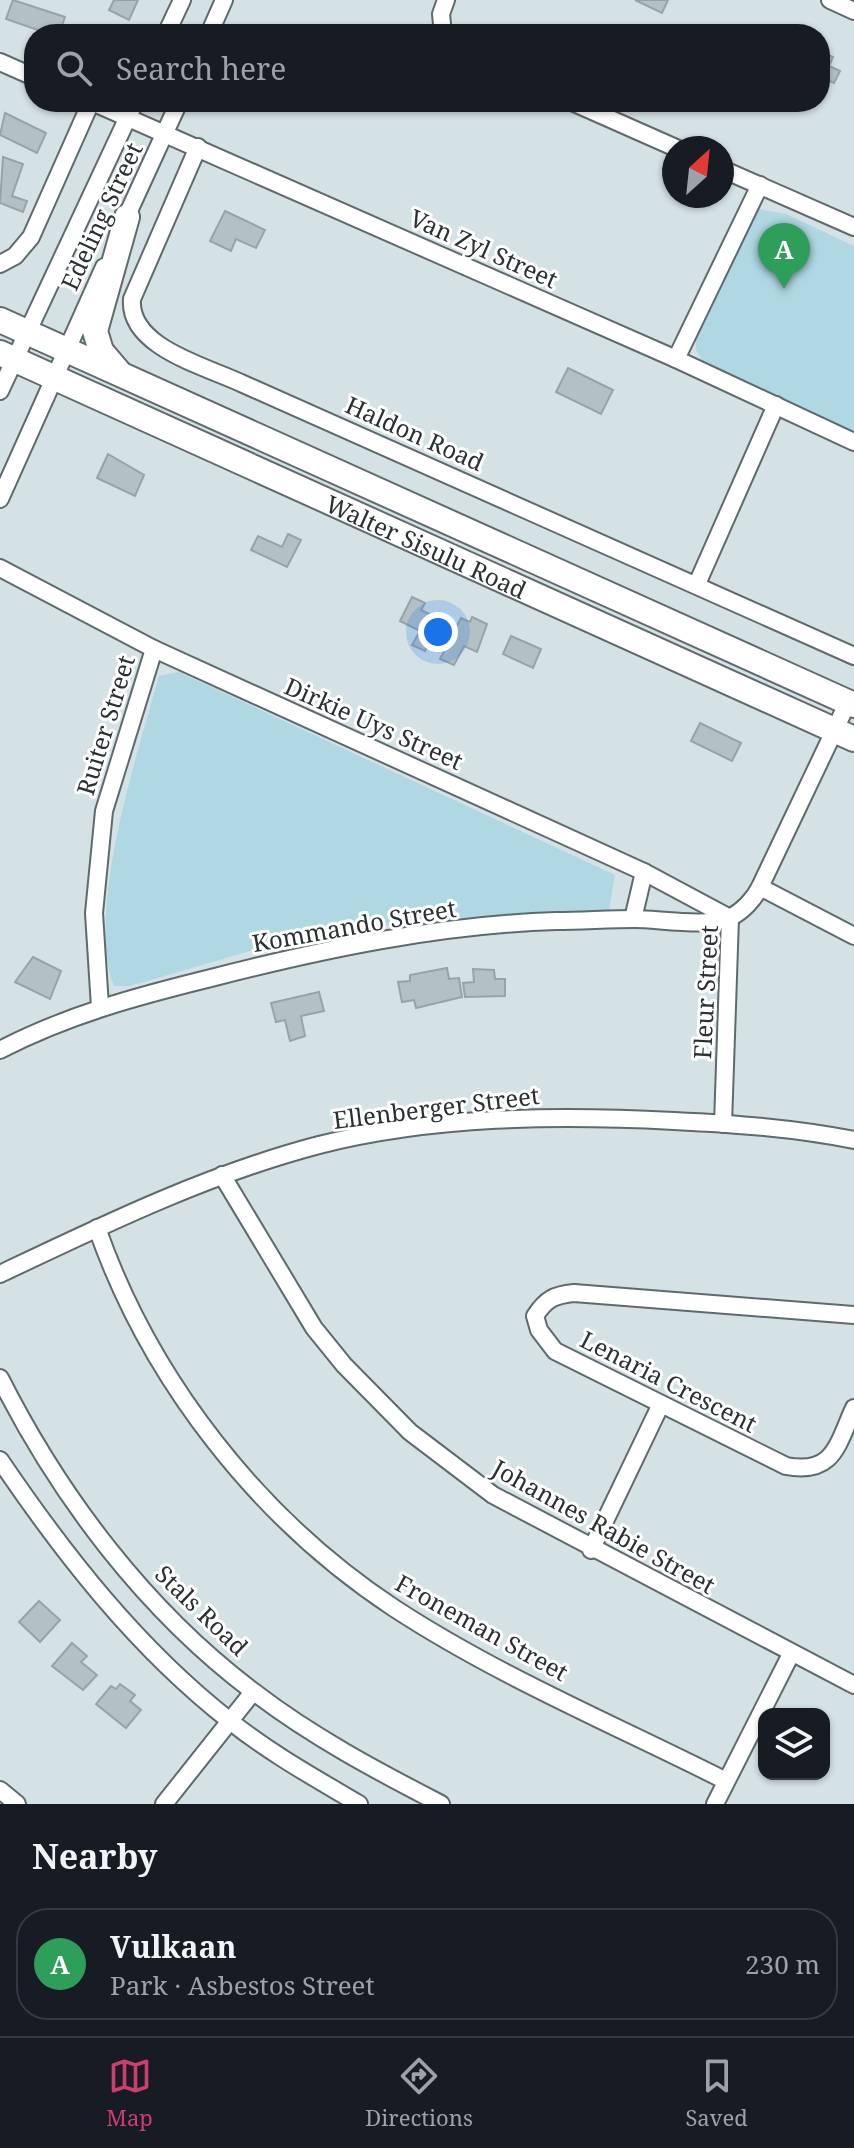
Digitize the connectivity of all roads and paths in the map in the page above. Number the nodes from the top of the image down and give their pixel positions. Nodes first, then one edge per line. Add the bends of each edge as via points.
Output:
1 (182, 0) edge
2 (224, 0) edge
3 (446, 0) edge
4 (830, 0) edge
5 (854, 11) edge
6 (171, 24) edge
7 (213, 24) edge
8 (442, 24) edge
9 (0, 62) edge
10 (24, 73) edge
11 (87, 112) edge
12 (130, 112) edge
13 (134, 112) edge
14 (174, 112) edge
15 (595, 112) edge
16 (165, 133) junction
17 (662, 142) edge
18 (198, 147) junction
19 (734, 174) edge
20 (760, 185) junction
21 (127, 217) junction
22 (854, 227) edge
23 (0, 264) edge
24 (0, 320) edge
25 (28, 331) junction
26 (65, 349) junction
27 (7, 356) edge
28 (676, 359) junction
29 (121, 375) junction
30 (53, 378) junction
31 (0, 391) edge
32 (776, 405) junction
33 (854, 442) edge
34 (295, 455) junction
35 (284, 481) junction
36 (0, 499) edge
37 (435, 518) junction
38 (423, 544) junction
39 (0, 568) edge
40 (697, 584) junction
41 (638, 608) junction
42 (625, 635) junction
43 (154, 649) junction
44 (854, 656) edge
45 (851, 703) edge
46 (844, 734) edge
47 (644, 872) junction
48 (760, 887) junction
49 (730, 918) junction
50 (633, 919) junction
51 (854, 936) edge
52 (100, 1007) junction
53 (0, 1050) edge
54 (723, 1124) junction
55 (854, 1140) edge
56 (222, 1175) junction
57 (97, 1228) junction
58 (0, 1274) edge
59 (854, 1315) edge
60 (0, 1378) edge
61 (661, 1404) junction
62 (854, 1408) edge
63 (0, 1460) edge
64 (591, 1550) junction
65 (791, 1654) junction
66 (854, 1685) edge
67 (253, 1692) junction
68 (230, 1721) junction
69 (726, 1781) junction
70 (0, 1790) edge
71 (17, 1804) edge
72 (164, 1804) edge
73 (359, 1804) edge
74 (441, 1804) edge
75 (715, 1804) edge

1 - 6 street
2 - 7 street
3 - 8 street
4 - 5 street
9 - 10 street
11 - 23 street via 31,237
12 - 25 street, Edeling Street
13 - 16 street, Van Zyl Street
14 - 16 street, Edeling Street
15 - 17 street
16 - 18 street, Van Zyl Street
16 - 21 street, Edeling Street
18 - 28 street, Van Zyl Street
18 - 40 street, Haldon Road via 132,299 134,321 148,336 241,383
19 - 20 street
20 - 22 street
20 - 28 street
21 - 26 street, Edeling Street
21 - 29 highway via 95,331 101,351
24 - 25 highway, Walter Sisulu Road
25 - 26 highway, Walter Sisulu Road
25 - 27 street
26 - 29 highway, Walter Sisulu Road
26 - 30 street
27 - 30 highway, Walter Sisulu Road
27 - 31 street
28 - 32 street, Van Zyl Street
29 - 34 highway, Walter Sisulu Road
30 - 35 highway, Walter Sisulu Road
30 - 36 street
32 - 33 street, Van Zyl Street
32 - 40 street
34 - 35 highway
34 - 37 highway, Walter Sisulu Road
35 - 38 highway, Walter Sisulu Road
37 - 38 highway
37 - 41 highway, Walter Sisulu Road
38 - 42 highway, Walter Sisulu Road
39 - 43 street, Dirkie Uys Street
40 - 44 street, Haldon Road
41 - 42 highway
41 - 45 highway, Walter Sisulu Road
42 - 46 highway, Walter Sisulu Road
43 - 47 street, Dirkie Uys Street
43 - 52 street, Ruiter Street via 104,811 94,913
45 - 46 street, Fleur Street
46 - 48 street, Fleur Street
47 - 49 street, Dirkie Uys Street
47 - 50 street
48 - 49 street, Fleur Street
48 - 51 street
49 - 50 street, Kommando Street
49 - 54 street, Fleur Street
50 - 52 street, Kommando Street via 526,922 314,951
52 - 53 street, Kommando Street
54 - 55 street, Ellenberger Street
54 - 56 street, Ellenberger Street via 546,1117 433,1126 319,1145
56 - 57 street, Ellenberger Street
56 - 64 street, Johannes Rabie Street via 314,1328 370,1393 410,1432 493,1495
57 - 58 street, Ellenberger Street
57 - 69 street, Froneman Street via 111,1268 166,1372 237,1467 297,1530 393,1607 459,1647
59 - 61 street, Lenaria Crescent via 574,1293 555,1295 544,1303 535,1316 555,1351
60 - 67 street, Stals Road via 50,1466 118,1560
61 - 62 street, Lenaria Crescent via 786,1466 803,1469 815,1469 833,1454
61 - 64 street
63 - 68 street via 96,1590 137,1636
64 - 65 street, Johannes Rabie Street
65 - 66 street, Johannes Rabie Street
65 - 69 street
67 - 68 street
67 - 74 street, Stals Road via 345,1752
68 - 72 street
68 - 73 street
69 - 75 street
70 - 71 street

